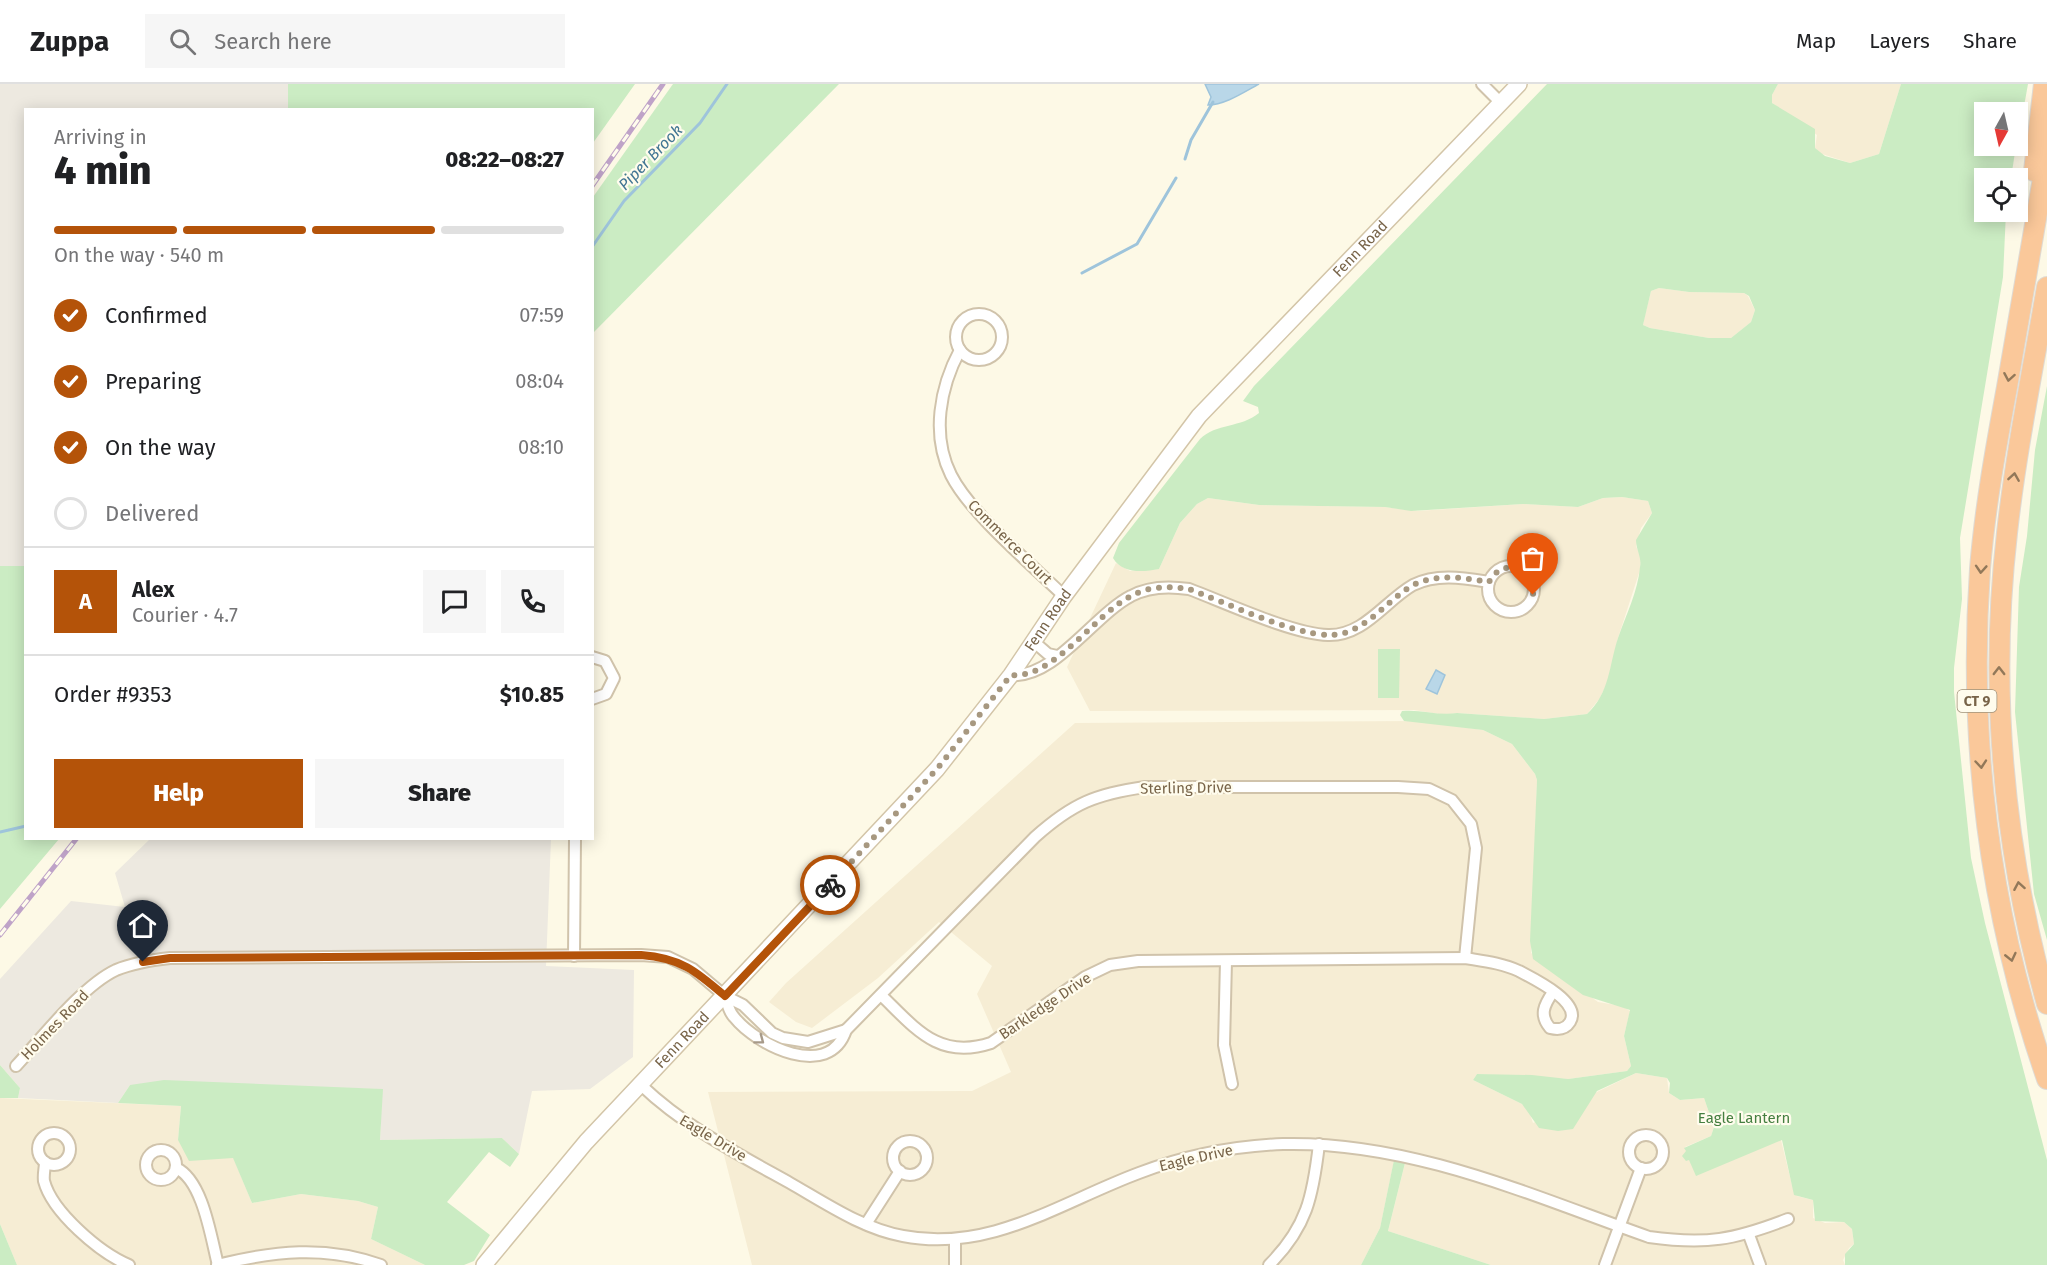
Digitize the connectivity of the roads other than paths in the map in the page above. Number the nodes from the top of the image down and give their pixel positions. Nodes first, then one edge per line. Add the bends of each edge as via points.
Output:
1 (1482, 84) edge
2 (1519, 84) edge
3 (2044, 84) edge
4 (1501, 103) junction
5 (2047, 155) edge
6 (2047, 287) edge
7 (2019, 319) junction
8 (960, 350) junction
9 (1489, 582) junction
10 (1064, 596) junction
11 (1033, 641) junction
12 (1057, 656) junction
13 (594, 658) edge
14 (1011, 675) junction
15 (594, 698) edge
16 (575, 840) edge
17 (574, 956) junction
18 (1465, 958) junction
19 (1226, 961) junction
20 (1552, 992) dead end
21 (725, 996) junction
22 (882, 996) junction
23 (2047, 1004) edge
24 (16, 1066) dead end
25 (2047, 1078) edge
26 (1232, 1084) dead end
27 (641, 1085) junction
28 (1318, 1144) junction
29 (45, 1162) dead end
30 (176, 1168) dead end
31 (1641, 1168) dead end
32 (900, 1171) dead end
33 (1788, 1219) dead end
34 (866, 1224) junction
35 (1618, 1226) junction
36 (1749, 1235) junction
37 (956, 1241) junction
38 (129, 1265) edge
39 (218, 1265) edge
40 (381, 1265) edge
41 (484, 1265) edge
42 (956, 1265) edge
43 (1269, 1265) edge
44 (1605, 1265) edge
45 (1760, 1265) edge

1 - 4 street
2 - 4 street, Fenn Road
3 - 7 highway via 2020,266
4 - 10 street, Fenn Road via 1199,416
5 - 7 highway, CT 9
23 -> 6 highway, CT 9 via 2014,853 2003,766 1999,680 2008,522
7 -> 25 highway, CT 9 via 1984,534 1977,641 1978,728 1989,840 2005,933
8 - 8 street, Commerce Court via 980,360 994,355 1003,336 998,322 984,314 968,316 956,335
8 - 10 street, Commerce Court via 949,371 942,399 940,437 950,474 968,502
9 - 9 street via 1494,604 1508,612 1526,606 1533,595 1532,579 1521,569 1498,570
9 - 12 street via 1434,578 1413,585 1351,630 1329,635 1305,632 1189,589 1149,589 1130,596
10 - 11 street, Fenn Road
11 - 12 street via 1048,654
11 - 14 street, Fenn Road
12 - 14 street via 1031,674
13 - 15 street via 605,662 614,678 606,694
14 - 21 street, Fenn Road via 919,790
16 - 17 street
17 - 21 street, Holmes Road via 668,957 693,969
17 - 24 street, Holmes Road via 170,958 143,962 116,971 91,987
18 - 19 street, Barkledge Drive
18 - 20 street, Barkledge Drive via 1518,971
18 - 22 street, Sterling Drive via 1476,848 1471,824 1452,800 1429,789 1398,787 1145,787 1113,792 1062,813
19 - 22 street, Barkledge Drive via 1138,961 1110,965 1085,976 991,1043 974,1049 958,1049 923,1035
19 - 26 street via 1224,1045
21 - 22 street, Sterling Drive via 743,1005 772,1033 808,1042 846,1030
21 - 27 street, Fenn Road
27 - 34 street, Eagle Drive via 674,1115 715,1141
27 - 41 street, Fenn Road via 546,1188
28 - 35 street, Eagle Drive via 1409,1156
28 - 37 street, Eagle Drive via 1242,1148 1173,1162 1012,1227
28 - 43 street via 1311,1201 1301,1226
29 - 38 street via 44,1180 67,1216 88,1240
30 - 39 street via 184,1172 195,1189
31 - 35 street
32 - 34 street
33 - 36 street, Eagle Drive
34 - 37 street, Eagle Drive via 900,1236
35 - 36 street, Eagle Drive via 1681,1242 1712,1242
35 - 44 street
36 - 45 street
37 - 42 street
39 - 40 street via 283,1251 310,1250

